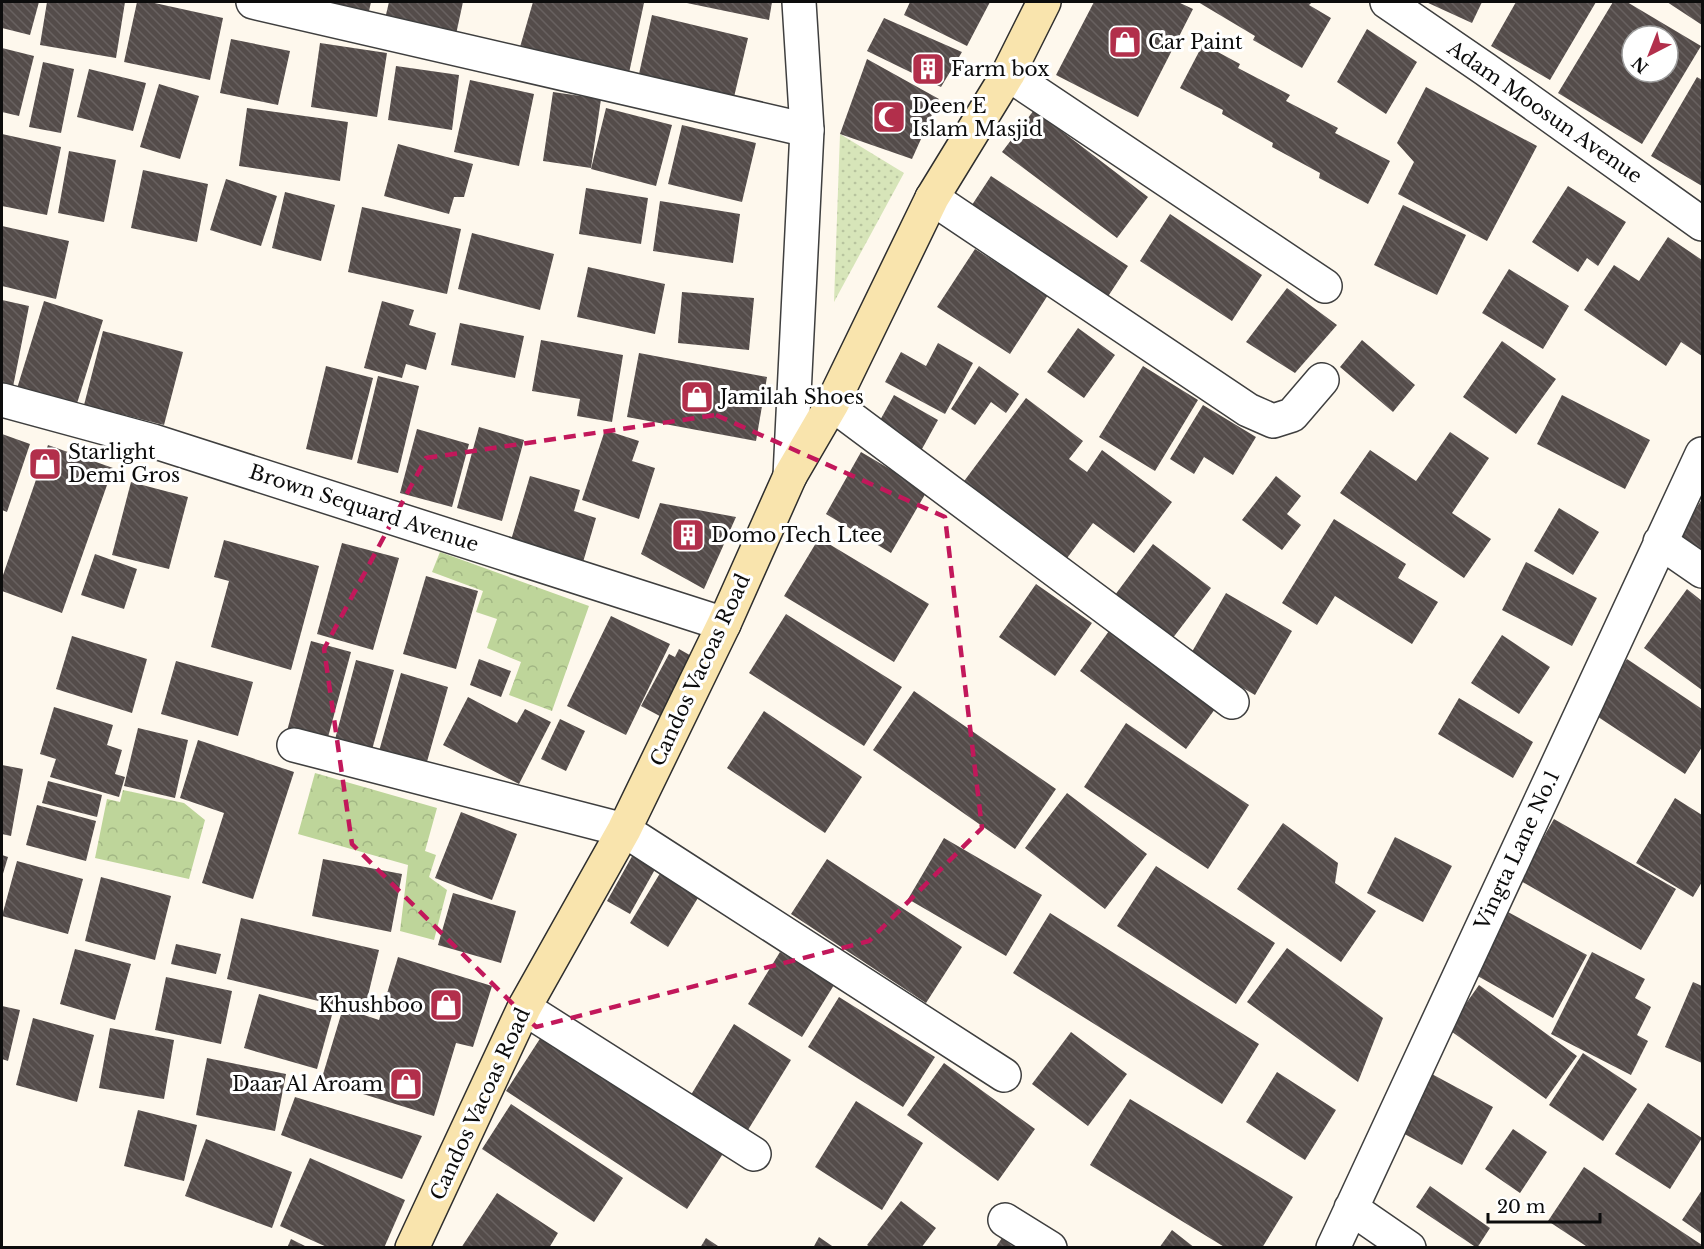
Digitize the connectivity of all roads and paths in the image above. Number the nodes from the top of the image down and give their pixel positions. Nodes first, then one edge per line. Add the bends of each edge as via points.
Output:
1 (253, 2) edge
2 (799, 2) edge
3 (1044, 2) edge
4 (1387, 2) edge
5 (1008, 74) junction
6 (807, 130) junction
7 (932, 198) junction
8 (1702, 224) edge
9 (1325, 286) dead end
10 (1322, 380) dead end
11 (2, 400) edge
12 (832, 404) junction
13 (1702, 458) edge
14 (790, 476) junction
15 (1660, 542) junction
16 (1702, 571) edge
17 (724, 624) junction
18 (1232, 702) dead end
19 (294, 746) dead end
20 (624, 830) junction
21 (524, 1008) junction
22 (1004, 1075) dead end
23 (754, 1154) dead end
24 (1352, 1208) junction
25 (1005, 1221) dead end
26 (412, 1248) edge
27 (1050, 1248) edge
28 (1333, 1248) edge
29 (1409, 1248) edge

1 - 6 street
2 - 6 street
3 - 5 main road, Candos Vacoas Road
4 - 8 street, Adam Moosun Avenue
5 - 7 main road, Candos Vacoas Road
5 - 9 street
6 - 14 street
7 - 10 street via 1248,410 1273,421 1292,415
7 - 12 main road, Candos Vacoas Road
11 - 17 street, Brown Sequard Avenue via 153,441
12 - 14 main road, Candos Vacoas Road
12 - 18 street
13 - 15 street, Vingta Lane No.1
14 - 17 main road, Candos Vacoas Road
15 - 16 street
15 - 24 street, Vingta Lane No.1
17 - 20 main road, Candos Vacoas Road
19 - 20 street
20 - 21 main road, Candos Vacoas Road
20 - 22 street
21 - 23 street
21 - 26 main road, Candos Vacoas Road
24 - 28 street, Vingta Lane No.1
24 - 29 street
25 - 27 street

